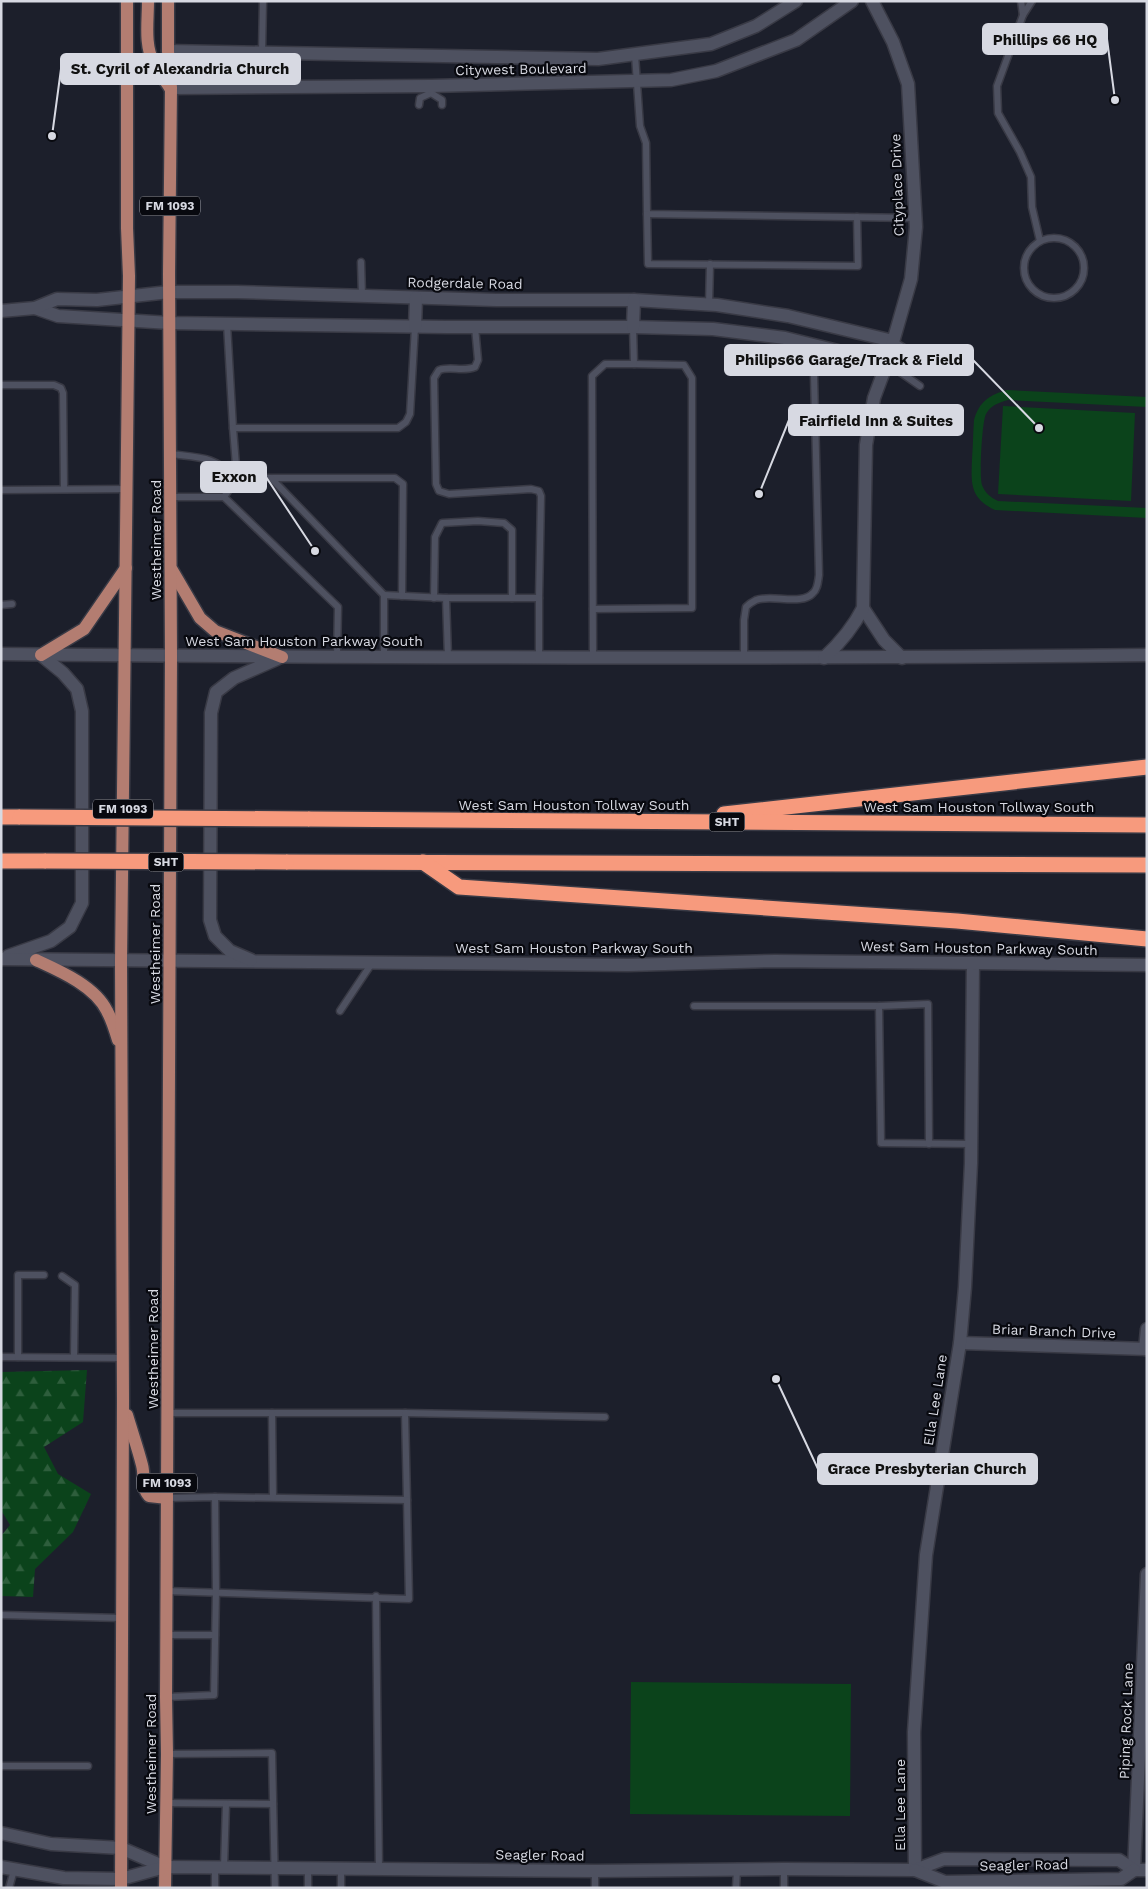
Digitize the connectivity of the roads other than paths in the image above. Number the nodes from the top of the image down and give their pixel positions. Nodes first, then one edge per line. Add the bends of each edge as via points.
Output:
1 (127, 1) edge
2 (148, 1) edge
3 (168, 1) edge
4 (263, 1) edge
5 (796, 1) edge
6 (852, 1) edge
7 (872, 1) edge
8 (1021, 1) edge
9 (1032, 1) edge
10 (1023, 15) junction
11 (168, 51) junction
12 (262, 52) junction
13 (635, 54) junction
14 (638, 81) junction
15 (171, 88) junction
16 (431, 89) junction
17 (419, 105) dead end
18 (442, 105) dead end
19 (647, 214) junction
20 (857, 217) junction
21 (915, 218) junction
22 (1040, 241) junction
23 (361, 262) dead end
24 (710, 264) junction
25 (169, 292) junction
26 (362, 296) junction
27 (129, 297) junction
28 (416, 298) junction
29 (634, 300) junction
30 (709, 305) junction
31 (35, 308) junction
32 (1, 311) edge
33 (129, 320) junction
34 (170, 323) junction
35 (227, 324) junction
36 (415, 327) junction
37 (476, 327) junction
38 (633, 327) junction
39 (893, 341) junction
40 (820, 347) junction
41 (922, 359) dead end
42 (887, 363) junction
43 (634, 364) junction
44 (1, 385) edge
45 (920, 386) dead end
46 (232, 428) junction
47 (170, 454) junction
48 (237, 478) junction
49 (272, 479) junction
50 (64, 489) junction
51 (127, 489) junction
52 (1, 490) edge
53 (171, 497) junction
54 (224, 497) junction
55 (126, 568) junction
56 (171, 568) junction
57 (384, 595) junction
58 (402, 596) junction
59 (434, 598) junction
60 (446, 598) junction
61 (512, 598) junction
62 (539, 598) junction
63 (12, 604) dead end
64 (1, 605) edge
65 (862, 608) junction
66 (593, 609) junction
67 (1, 654) edge
68 (41, 655) junction
69 (125, 655) junction
70 (1147, 655) edge
71 (171, 656) junction
72 (282, 657) junction
73 (337, 657) junction
74 (384, 657) junction
75 (448, 657) junction
76 (539, 657) junction
77 (593, 657) junction
78 (744, 657) junction
79 (824, 658) junction
80 (902, 658) junction
81 (1147, 767) edge
82 (1, 817) edge
83 (655, 822) junction
84 (1147, 825) edge
85 (1, 861) edge
86 (423, 862) junction
87 (1147, 865) edge
88 (1147, 939) edge
89 (1, 959) edge
90 (36, 960) junction
91 (122, 962) junction
92 (170, 962) junction
93 (256, 962) junction
94 (372, 963) junction
95 (973, 964) junction
96 (1147, 965) edge
97 (694, 1006) dead end
98 (879, 1006) junction
99 (340, 1011) dead end
100 (122, 1049) junction
101 (929, 1144) junction
102 (972, 1144) junction
103 (44, 1275) dead end
104 (62, 1276) dead end
105 (1147, 1330) edge
106 (960, 1343) junction
107 (1146, 1348) edge
108 (74, 1356) junction
109 (1, 1357) edge
110 (18, 1357) junction
111 (123, 1358) junction
112 (123, 1401) junction
113 (167, 1413) junction
114 (272, 1413) junction
115 (405, 1414) junction
116 (605, 1417) dead end
117 (215, 1497) junction
118 (167, 1498) junction
119 (273, 1498) junction
120 (407, 1500) junction
121 (1147, 1574) edge
122 (166, 1591) junction
123 (216, 1592) junction
124 (376, 1596) junction
125 (1, 1615) edge
126 (121, 1618) junction
127 (166, 1635) junction
128 (216, 1635) junction
129 (166, 1697) junction
130 (167, 1754) junction
131 (1, 1766) edge
132 (88, 1766) dead end
133 (166, 1803) junction
134 (226, 1804) junction
135 (273, 1804) junction
136 (1, 1833) edge
137 (121, 1848) junction
138 (165, 1866) junction
139 (1, 1867) edge
140 (220, 1867) junction
141 (274, 1868) junction
142 (308, 1868) junction
143 (341, 1868) junction
144 (379, 1869) junction
145 (737, 1869) junction
146 (784, 1869) junction
147 (14, 1870) junction
148 (915, 1870) junction
149 (1141, 1870) edge
150 (595, 1871) junction
151 (121, 1883) edge
152 (9, 1888) edge
153 (165, 1888) edge
154 (215, 1888) edge
155 (274, 1888) edge
156 (308, 1888) edge
157 (341, 1888) edge
158 (595, 1888) edge
159 (736, 1888) edge
160 (784, 1888) edge

1 - 27 main road, Westheimer Road / FM 1093
2 - 15 main road via 150,55
3 - 11 main road, Westheimer Road / FM 1093
4 - 12 lane
5 - 13 street, Citywest Boulevard via 756,26 711,44
6 - 14 street, Citywest Boulevard via 796,40 716,71 671,80
7 - 21 street, Cityplace Drive via 893,42 908,84
8 - 10 lane
9 - 10 lane
10 - 22 lane via 997,86 998,113 1031,177 1032,207
11 - 12 street, Citywest Boulevard
11 - 15 main road, Westheimer Road / FM 1093
12 - 13 street, Citywest Boulevard via 598,59
13 - 14 lane
14 - 16 street, Citywest Boulevard
14 - 19 lane via 640,126 646,143
15 - 16 street, Citywest Boulevard
15 - 25 main road, Westheimer Road / FM 1093
16 - 17 lane via 420,98
16 - 18 lane via 442,100
19 - 20 lane
19 - 24 lane via 648,264
20 - 21 lane
20 - 24 lane via 858,266
21 - 39 street, Cityplace Drive via 911,279
22 - 22 lane via 1060,238 1077,249 1084,268 1082,278 1070,294 1061,298 1042,296 1028,283 1024,264 1032,247
23 - 26 lane
24 - 30 lane
25 - 26 street, Rodgerdale Road
25 - 27 street, Rodgerdale Road
25 - 34 main road, Westheimer Road / FM 1093
26 - 28 street, Rodgerdale Road
27 - 31 street, Rodgerdale Road via 56,299
27 - 33 main road, Westheimer Road / FM 1093
28 - 29 street, Rodgerdale Road
28 - 36 street
29 - 30 street, Rodgerdale Road
29 - 38 street
30 - 39 street, Rodgerdale Road via 788,316
31 - 32 street, Rodgerdale Road
31 - 33 street, Rodgerdale Road via 58,316
33 - 34 street, Rodgerdale Road
33 - 51 main road, Westheimer Road / FM 1093
34 - 35 street, Rodgerdale Road
34 - 47 main road, Westheimer Road / FM 1093
35 - 36 street, Rodgerdale Road
35 - 46 lane
36 - 37 street, Rodgerdale Road
36 - 46 lane via 410,414 398,428
37 - 38 street, Rodgerdale Road
37 - 62 lane via 478,360 475,367 469,370 445,368 439,370 434,378 436,484 439,491 449,494 539,491
38 - 40 street, Rodgerdale Road via 713,329 785,338
38 - 43 lane
39 - 41 lane
39 - 42 street, Cityplace Drive
40 - 42 street, Rodgerdale Road
40 - 78 lane via 814,375 817,588 805,598 762,598 746,607
42 - 45 lane
42 - 65 street, Cityplace Drive via 874,398 866,445
43 - 66 lane via 605,364 592,376
43 - 66 lane via 684,365 692,378 692,608
44 - 50 lane via 54,385 61,388
46 - 48 lane
47 - 48 lane via 210,459
47 - 53 main road, Westheimer Road / FM 1093
48 - 49 lane
48 - 54 lane
49 - 57 lane
49 - 58 lane via 400,480 403,484
50 - 51 lane
50 - 52 lane
51 - 55 main road, Westheimer Road / FM 1093
53 - 54 lane
53 - 56 main road, Westheimer Road / FM 1093
54 - 73 lane via 338,608
55 - 68 main road via 84,629
55 - 69 main road, Westheimer Road / FM 1093
56 - 71 main road, Westheimer Road / FM 1093
56 - 72 main road via 200,618 215,631
57 - 58 lane
57 - 74 lane
58 - 59 lane
59 - 60 lane
59 - 61 lane via 435,537 442,524 478,521 504,523 512,530
60 - 61 lane
60 - 75 lane
61 - 62 lane
62 - 76 lane
63 - 64 lane
65 - 79 street, Cityplace Drive via 856,622
65 - 80 street via 884,640
66 - 77 lane
67 - 68 street, West Sam Houston Parkway South
68 - 69 street, West Sam Houston Parkway South
68 - 89 street via 77,689 82,711 82,902 70,927 51,941
69 - 71 street, West Sam Houston Parkway South
69 - 91 main road, Westheimer Road / FM 1093
70 - 80 street, West Sam Houston Parkway South
71 - 72 street, West Sam Houston Parkway South
71 - 92 main road, Westheimer Road / FM 1093
72 - 73 street, West Sam Houston Parkway South
72 - 93 street via 234,678 216,692 210,713 210,920 215,936 230,951
73 - 74 street, West Sam Houston Parkway South
74 - 75 street, West Sam Houston Parkway South
75 - 76 street, West Sam Houston Parkway South
76 - 77 street, West Sam Houston Parkway South
77 - 78 street, West Sam Houston Parkway South
78 - 79 street, West Sam Houston Parkway South
79 - 80 street, West Sam Houston Parkway South
81 - 83 highway
82 - 83 highway, West Sam Houston Tollway South / SHT, bridge
83 - 84 highway, West Sam Houston Tollway South / SHT
85 - 86 highway, SHT, bridge
86 - 87 highway, SHT
86 - 88 highway via 459,887 908,917
89 - 90 street, West Sam Houston Parkway South
90 - 91 street, West Sam Houston Parkway South
90 - 100 main road via 67,974 95,996 107,1010
91 - 92 street, West Sam Houston Parkway South
91 - 100 main road, Westheimer Road / FM 1093
92 - 93 street, West Sam Houston Parkway South
92 - 113 main road, Westheimer Road / FM 1093
93 - 94 street, West Sam Houston Parkway South
94 - 95 street, West Sam Houston Parkway South via 628,965 775,961
94 - 99 lane
95 - 96 street, West Sam Houston Parkway South
95 - 102 street, Ella Lee Lane
97 - 98 lane
98 - 101 lane via 881,1144
98 - 101 lane via 928,1004
100 - 111 main road, Westheimer Road / FM 1093
101 - 102 lane
102 - 106 street, Ella Lee Lane
103 - 110 lane via 18,1275
104 - 108 lane via 74,1285
105 - 107 street
106 - 107 street, Briar Branch Drive
106 - 148 street, Ella Lee Lane via 926,1555 914,1732
108 - 110 lane
108 - 111 lane
109 - 110 lane
111 - 112 main road, Westheimer Road / FM 1093
112 - 118 main road via 143,1468 146,1492 149,1496
112 - 126 main road, Westheimer Road / FM 1093
113 - 114 lane
113 - 118 main road, Westheimer Road / FM 1093
114 - 115 lane
114 - 119 lane
115 - 116 lane
115 - 120 lane
117 - 118 lane
117 - 119 lane
117 - 123 lane
118 - 122 main road, Westheimer Road / FM 1093
119 - 120 lane
120 - 124 lane via 409,1599
121 - 149 street, Piping Rock Lane
122 - 123 lane
122 - 127 main road, Westheimer Road / FM 1093
123 - 124 lane
123 - 128 lane
124 - 144 lane
125 - 126 lane
126 - 137 main road, Westheimer Road / FM 1093
127 - 128 lane
127 - 129 main road, Westheimer Road / FM 1093
128 - 129 lane via 214,1695
129 - 130 main road, Westheimer Road / FM 1093
130 - 133 main road, Westheimer Road / FM 1093
130 - 135 lane via 272,1754
131 - 132 lane
133 - 134 lane
133 - 138 main road, Westheimer Road / FM 1093
134 - 135 lane
134 - 140 lane
135 - 141 lane
136 - 137 street, Seagler Road via 51,1844
137 - 138 street, Seagler Road
137 - 151 main road, Westheimer Road / FM 1093
138 - 140 street, Seagler Road
138 - 151 street, Seagler Road
138 - 153 main road, Westheimer Road / FM 1093
139 - 147 street, Seagler Road
140 - 141 street, Seagler Road
140 - 154 lane
141 - 142 street, Seagler Road
141 - 155 lane
142 - 143 street, Seagler Road
142 - 156 lane
143 - 144 street, Seagler Road
143 - 157 lane
144 - 150 street, Seagler Road
145 - 146 street, Seagler Road
145 - 150 street, Seagler Road
145 - 159 lane
146 - 148 street, Seagler Road
146 - 160 lane
147 - 151 street, Seagler Road
147 - 152 lane
148 - 149 street, Seagler Road via 944,1882 1121,1878
148 - 149 street, Seagler Road via 944,1859 963,1859 1119,1860
150 - 158 lane

